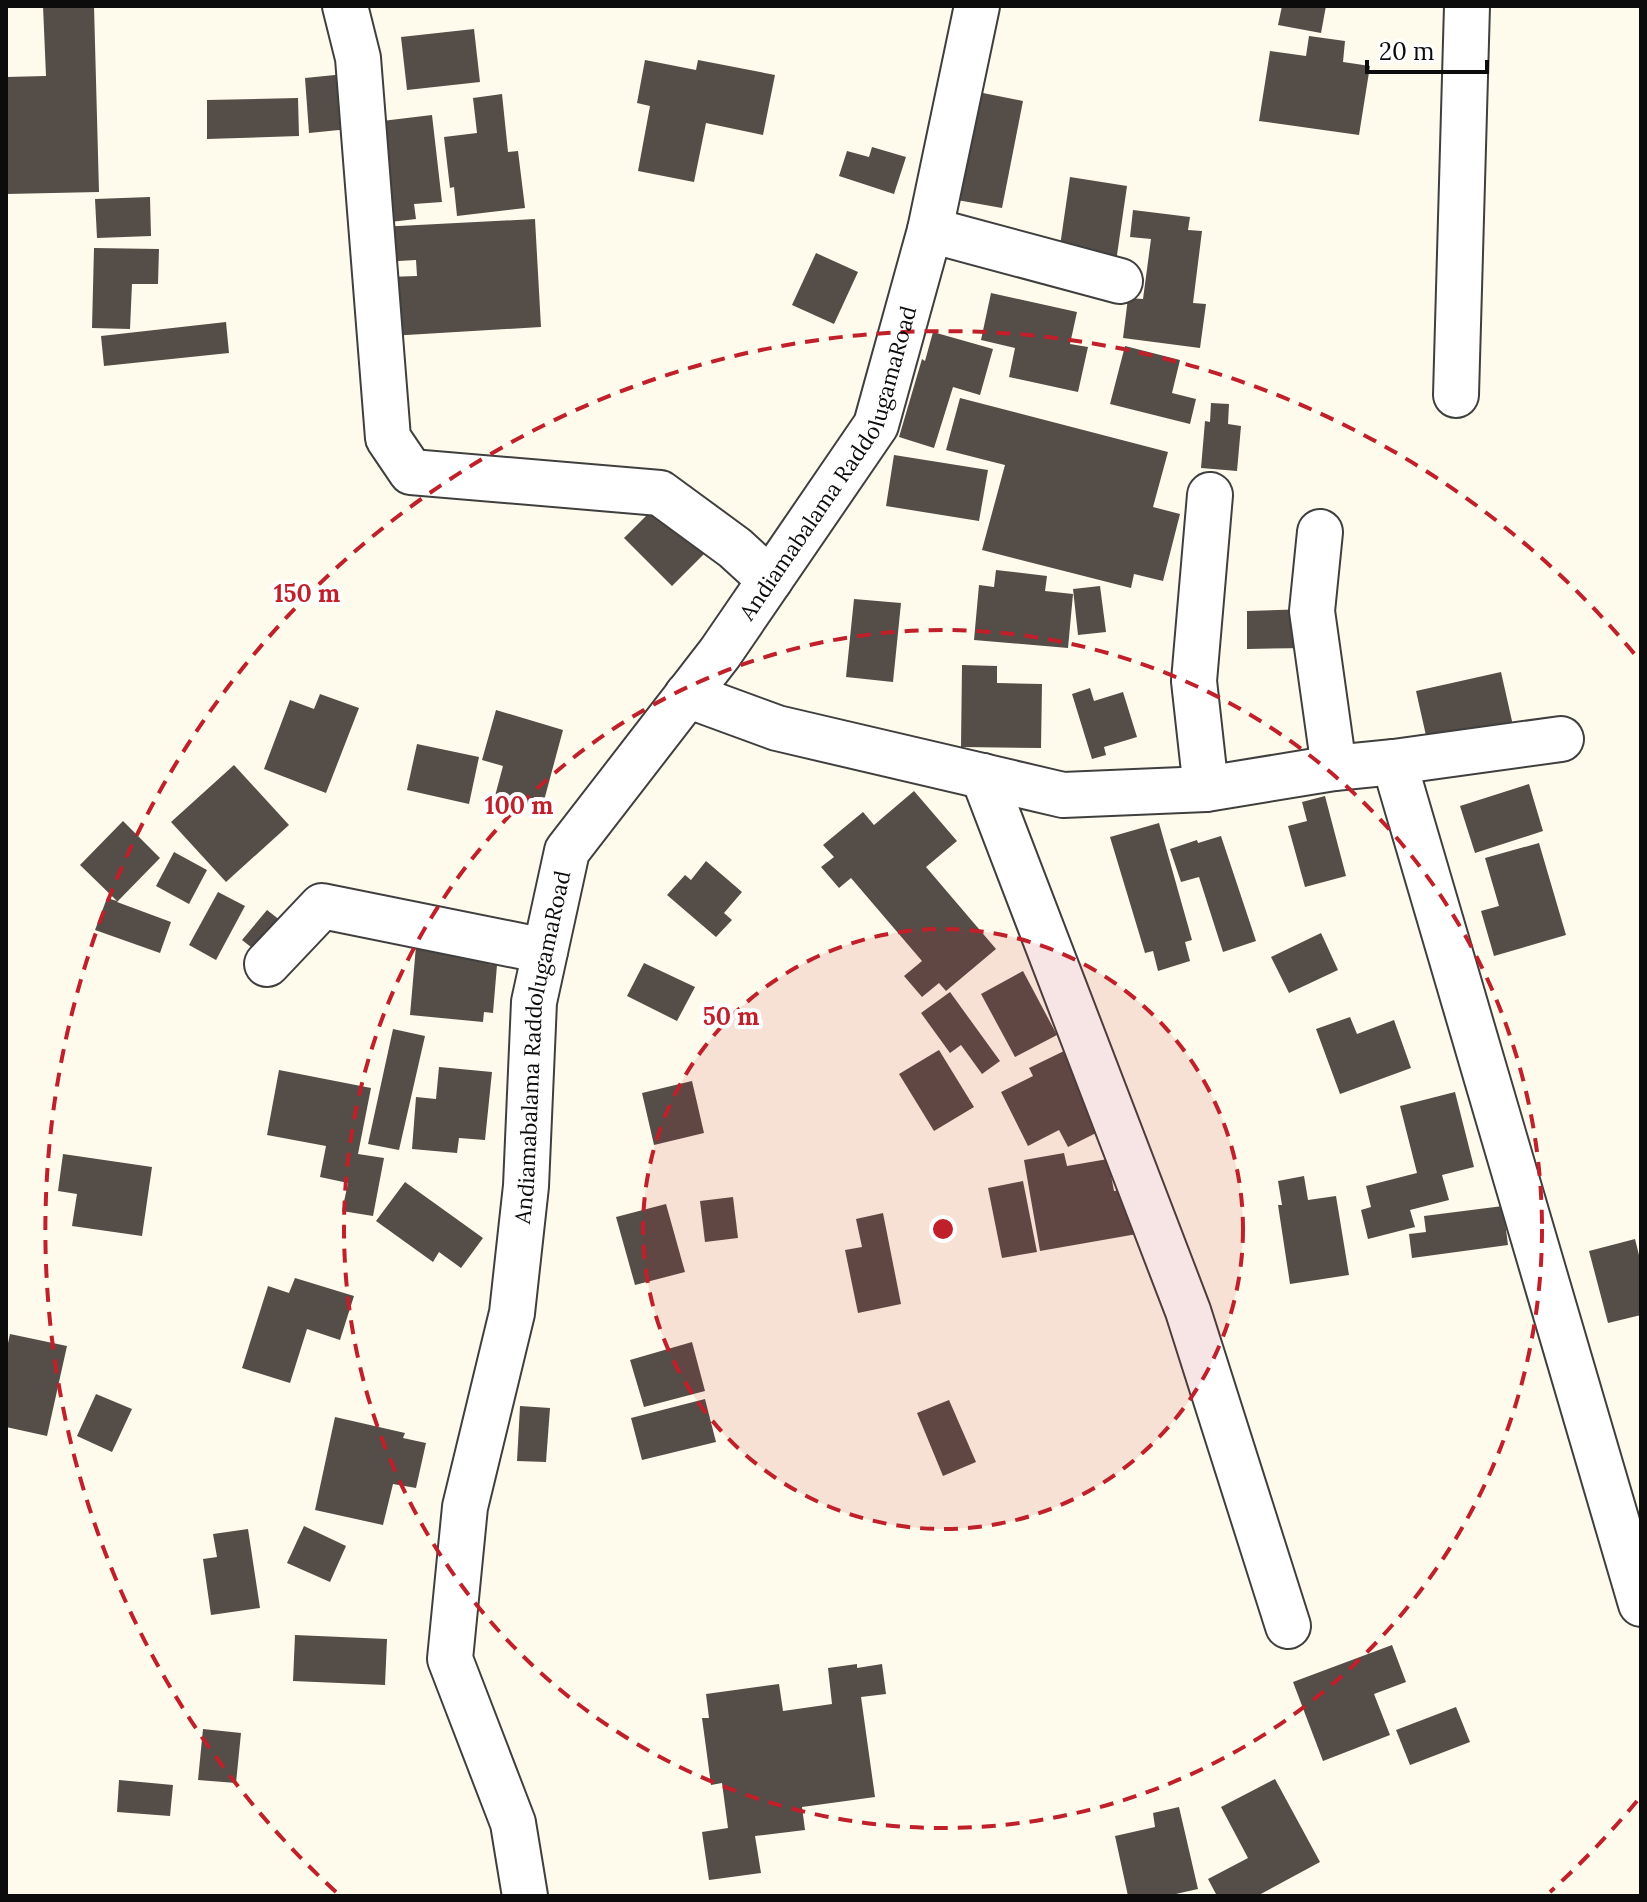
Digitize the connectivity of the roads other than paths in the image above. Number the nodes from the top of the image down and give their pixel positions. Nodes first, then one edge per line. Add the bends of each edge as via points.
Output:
1 (345, 6) edge
2 (977, 6) edge
3 (1467, 6) edge
4 (930, 230) junction
5 (1120, 281) dead end
6 (1456, 395) dead end
7 (1210, 495) dead end
8 (1320, 532) dead end
9 (770, 580) junction
10 (687, 695) junction
11 (1561, 739) dead end
12 (1394, 762) junction
13 (1334, 768) junction
14 (983, 776) junction
15 (1206, 789) junction
16 (545, 951) junction
17 (267, 964) dead end
18 (1641, 1604) edge
19 (1288, 1626) dead end
20 (525, 1896) edge

1 - 9 street via 358,58 388,438 411,472 660,493
2 - 4 street, Andiamabalama RaddolugamaRoad
3 - 6 street
4 - 5 street
4 - 9 street, Andiamabalama RaddolugamaRoad via 876,425
7 - 15 street via 1194,681
8 - 13 street via 1312,611
9 - 10 street, Andiamabalama RaddolugamaRoad
10 - 14 street via 777,728
10 - 16 street, Andiamabalama RaddolugamaRoad via 567,851
11 - 12 street
12 - 13 street
12 - 18 street
13 - 15 street
14 - 15 street via 1063,795
14 - 19 street via 1188,1311
16 - 17 street via 322,906
16 - 20 street, Andiamabalama RaddolugamaRoad via 534,1002 526,1186 512,1313 465,1507 450,1659 513,1823

